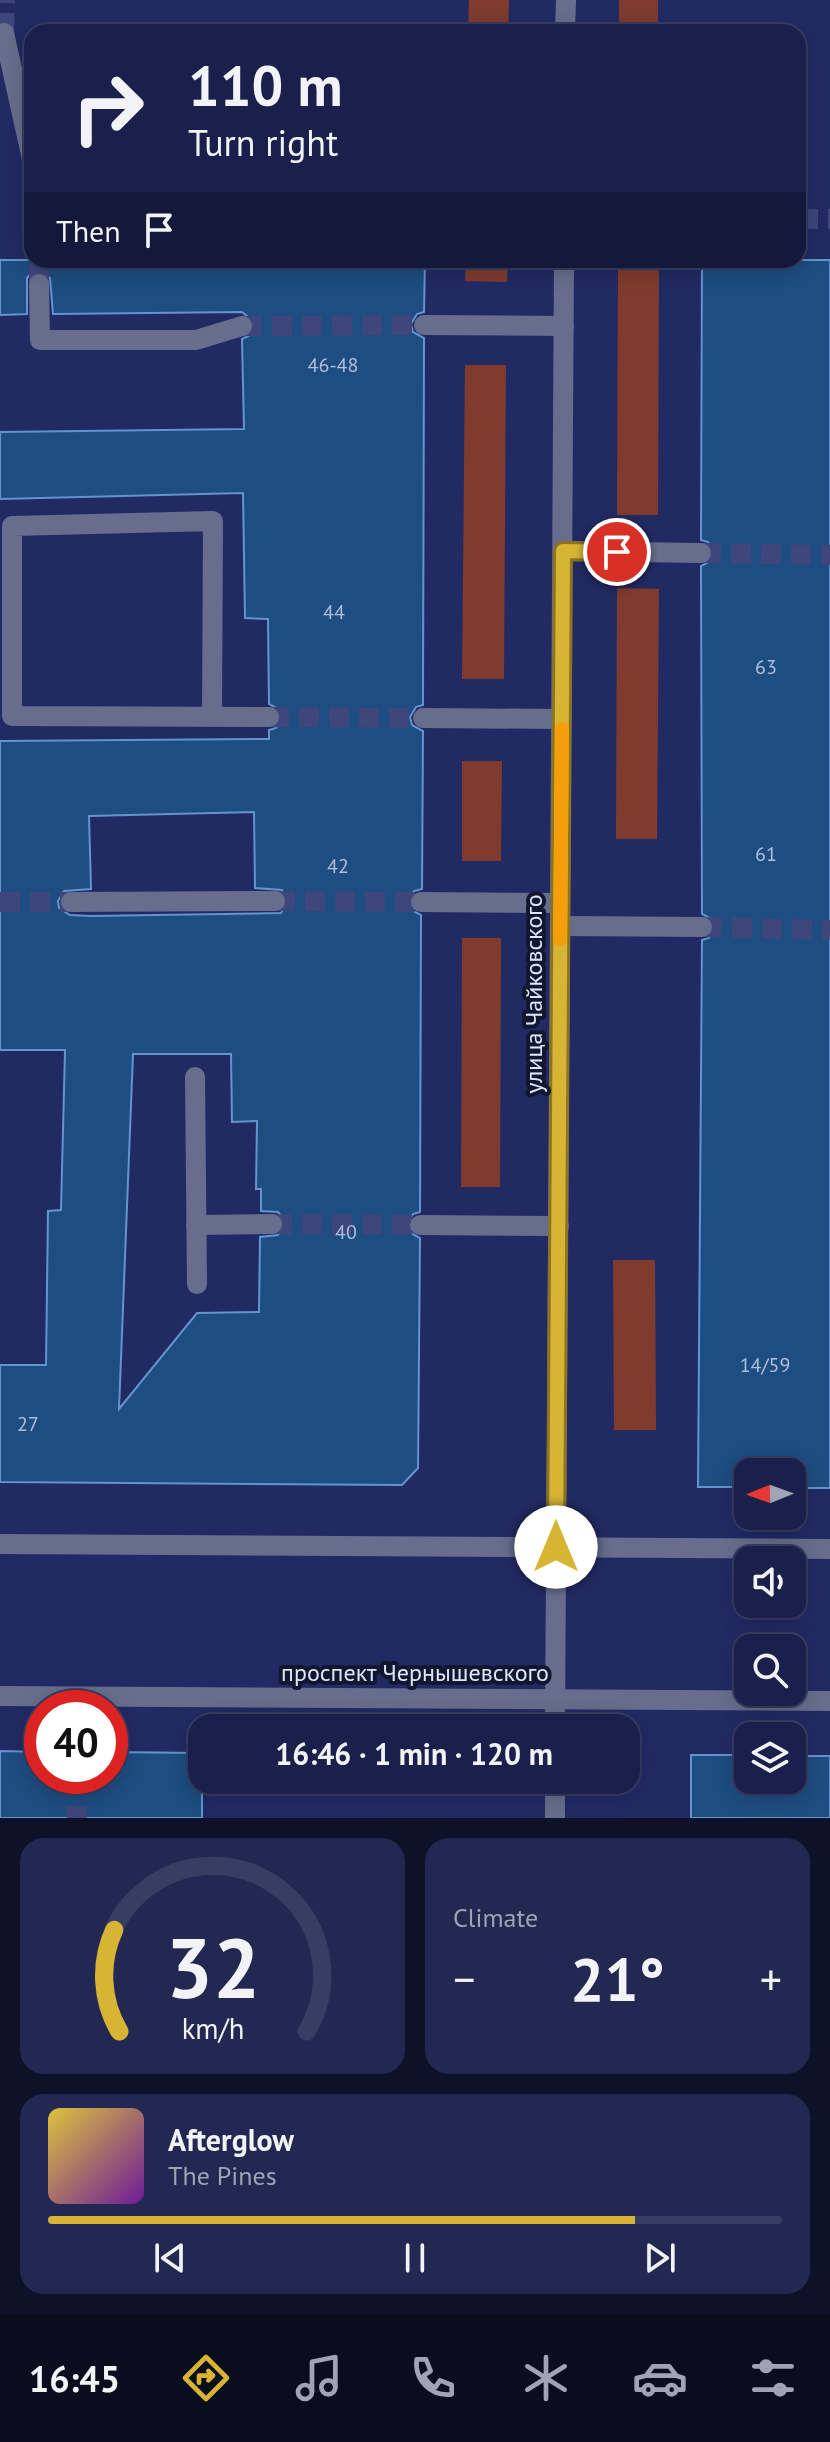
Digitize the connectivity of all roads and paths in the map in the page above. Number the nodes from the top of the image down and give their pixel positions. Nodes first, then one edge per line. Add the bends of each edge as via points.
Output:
1 (566, 0) edge
2 (565, 24) edge
3 (4, 33) dead end
4 (24, 123) edge
5 (564, 268) edge
6 (39, 284) tunnel mouth
7 (424, 325) tunnel mouth
8 (242, 326) tunnel mouth
9 (564, 326) junction
10 (563, 551) junction
11 (701, 553) tunnel mouth
12 (212, 716) junction
13 (269, 717) tunnel mouth
14 (423, 718) tunnel mouth
15 (562, 719) junction
16 (275, 901) tunnel mouth
17 (71, 902) tunnel mouth
18 (421, 902) tunnel mouth
19 (560, 903) junction
20 (560, 926) junction
21 (702, 927) tunnel mouth
22 (195, 1077) dead end
23 (272, 1224) tunnel mouth
24 (196, 1225) junction
25 (420, 1225) tunnel mouth
26 (559, 1226) junction
27 (197, 1284) dead end
28 (0, 1544) edge
29 (556, 1547) junction
30 (830, 1549) edge
31 (0, 1696) edge
32 (24, 1698) edge
33 (556, 1699) junction
34 (830, 1701) edge
35 (128, 1702) edge
36 (555, 1714) edge
37 (555, 1794) edge
38 (555, 1818) edge

1 - 2 street
3 - 4 street
5 - 9 street, улица Чайковского
6 - 8 street via 40,340 196,340
7 - 9 street
9 - 10 street, улица Чайковского
10 - 11 street
10 - 15 street, улица Чайковского
12 - 12 street via 12,716 12,526 213,521
12 - 13 street
14 - 15 street
15 - 19 street, улица Чайковского
16 - 17 street
18 - 19 street
19 - 20 street, улица Чайковского
20 - 21 street
20 - 26 street, улица Чайковского
22 - 24 street
23 - 24 street
24 - 27 street
25 - 26 street
26 - 29 street, улица Чайковского
28 - 29 street
29 - 30 street
29 - 33 street, улица Чайковского
31 - 32 street, проспект Чернышевского
33 - 34 street, проспект Чернышевского
33 - 35 street, проспект Чернышевского
33 - 36 street, улица Чайковского
37 - 38 street

